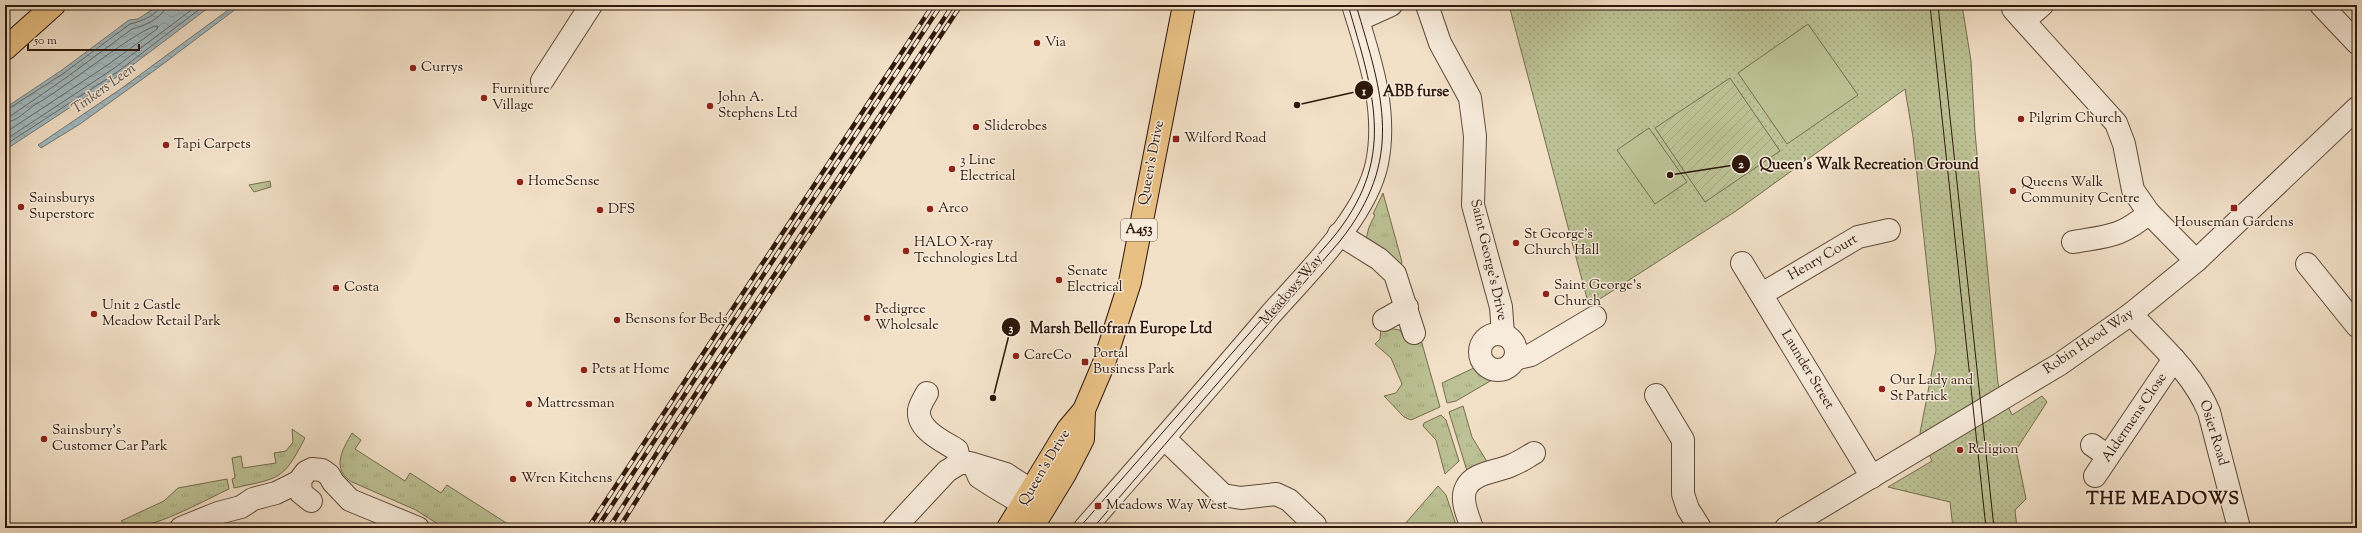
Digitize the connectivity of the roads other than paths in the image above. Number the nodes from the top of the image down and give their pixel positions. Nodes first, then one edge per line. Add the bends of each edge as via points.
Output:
1 (54, 5) edge
2 (591, 5) edge
3 (1184, 5) edge
4 (1391, 5) edge
5 (1427, 5) edge
6 (2042, 5) edge
7 (2331, 8) edge
8 (1356, 13) edge
9 (2357, 42) edge
10 (5, 49) edge
11 (542, 81) dead end
12 (2357, 108) edge
13 (2149, 213) junction
14 (1888, 230) dead end
15 (1339, 234) junction
16 (2072, 242) dead end
17 (2196, 261) junction
18 (1742, 262) dead end
19 (2307, 264) dead end
20 (1762, 294) junction
21 (1407, 307) junction
22 (2131, 314) junction
23 (1595, 317) dead end
24 (1384, 320) dead end
25 (2357, 326) edge
26 (1414, 333) dead end
27 (1503, 334) junction
28 (1515, 359) junction
29 (2174, 359) junction
30 (927, 393) dead end
31 (1656, 395) dead end
32 (1164, 438) junction
33 (1534, 453) dead end
34 (967, 464) junction
35 (2095, 476) dead end
36 (1872, 478) junction
37 (300, 481) junction
38 (333, 482) junction
39 (350, 500) junction
40 (1033, 501) junction
41 (315, 502) junction
42 (241, 507) junction
43 (1315, 525) dead end
44 (189, 526) edge
45 (418, 528) edge
46 (894, 528) edge
47 (1008, 528) edge
48 (1032, 528) edge
49 (1085, 528) edge
50 (1472, 528) edge
51 (1700, 528) edge
52 (1786, 528) edge
53 (2239, 528) edge

1 - 10 main road
2 - 11 street
3 - 40 main road, Queen's Drive / A453 via 1130,282 1104,363 1084,410 1083,439 1065,474
4 - 8 street
5 - 27 street, Saint George's Drive via 1440,43 1470,98 1475,136 1472,206 1500,307
6 - 13 street via 2019,16 2116,123 2124,144 2131,186
7 - 9 street
8 - 15 street, Meadows Way via 1376,84 1380,145 1377,165 1363,198 1356,213
12 - 17 street, Robin Hood Way
13 - 16 street via 2119,234
13 - 17 street
14 - 20 street, Henry Court via 1858,237
15 - 21 street via 1379,259 1395,274
15 - 32 street, Meadows Way
17 - 22 street, Robin Hood Way
18 - 20 street, Launder Street
19 - 25 street
20 - 36 street, Launder Street
21 - 24 street
21 - 26 street
22 - 29 street, Osier Road
22 - 36 street, Robin Hood Way via 2060,364
23 - 28 street via 1531,354
27 - 28 street, Saint George's Drive via 1512,340 1515,346
27 - 28 street, Saint George's Drive via 1491,336 1481,346 1480,355 1490,369 1498,370 1511,365
29 - 35 street, Aldermens Close via 2100,451
29 - 53 street, Osier Road via 2195,384 2209,412
30 - 34 street via 919,409 920,420 927,430 957,450
31 - 51 street via 1682,440 1683,494 1688,509
32 - 43 street via 1223,495 1241,498 1276,494 1289,500
32 - 49 street, Meadows Way
33 - 50 street via 1512,465 1478,476 1469,483 1464,497
34 - 40 street via 979,477
34 - 46 street via 947,471
36 - 52 street, Robin Hood Way
37 - 38 street via 306,472 316,469 325,471
37 - 41 street via 301,493
37 - 42 street via 276,493 253,499
38 - 39 street
38 - 41 street via 330,496
39 - 41 street
39 - 45 street
40 - 47 main road, Queen's Drive / A453
40 - 48 main road, Queen's Drive / A453
41 - 42 street
42 - 44 street via 218,513

